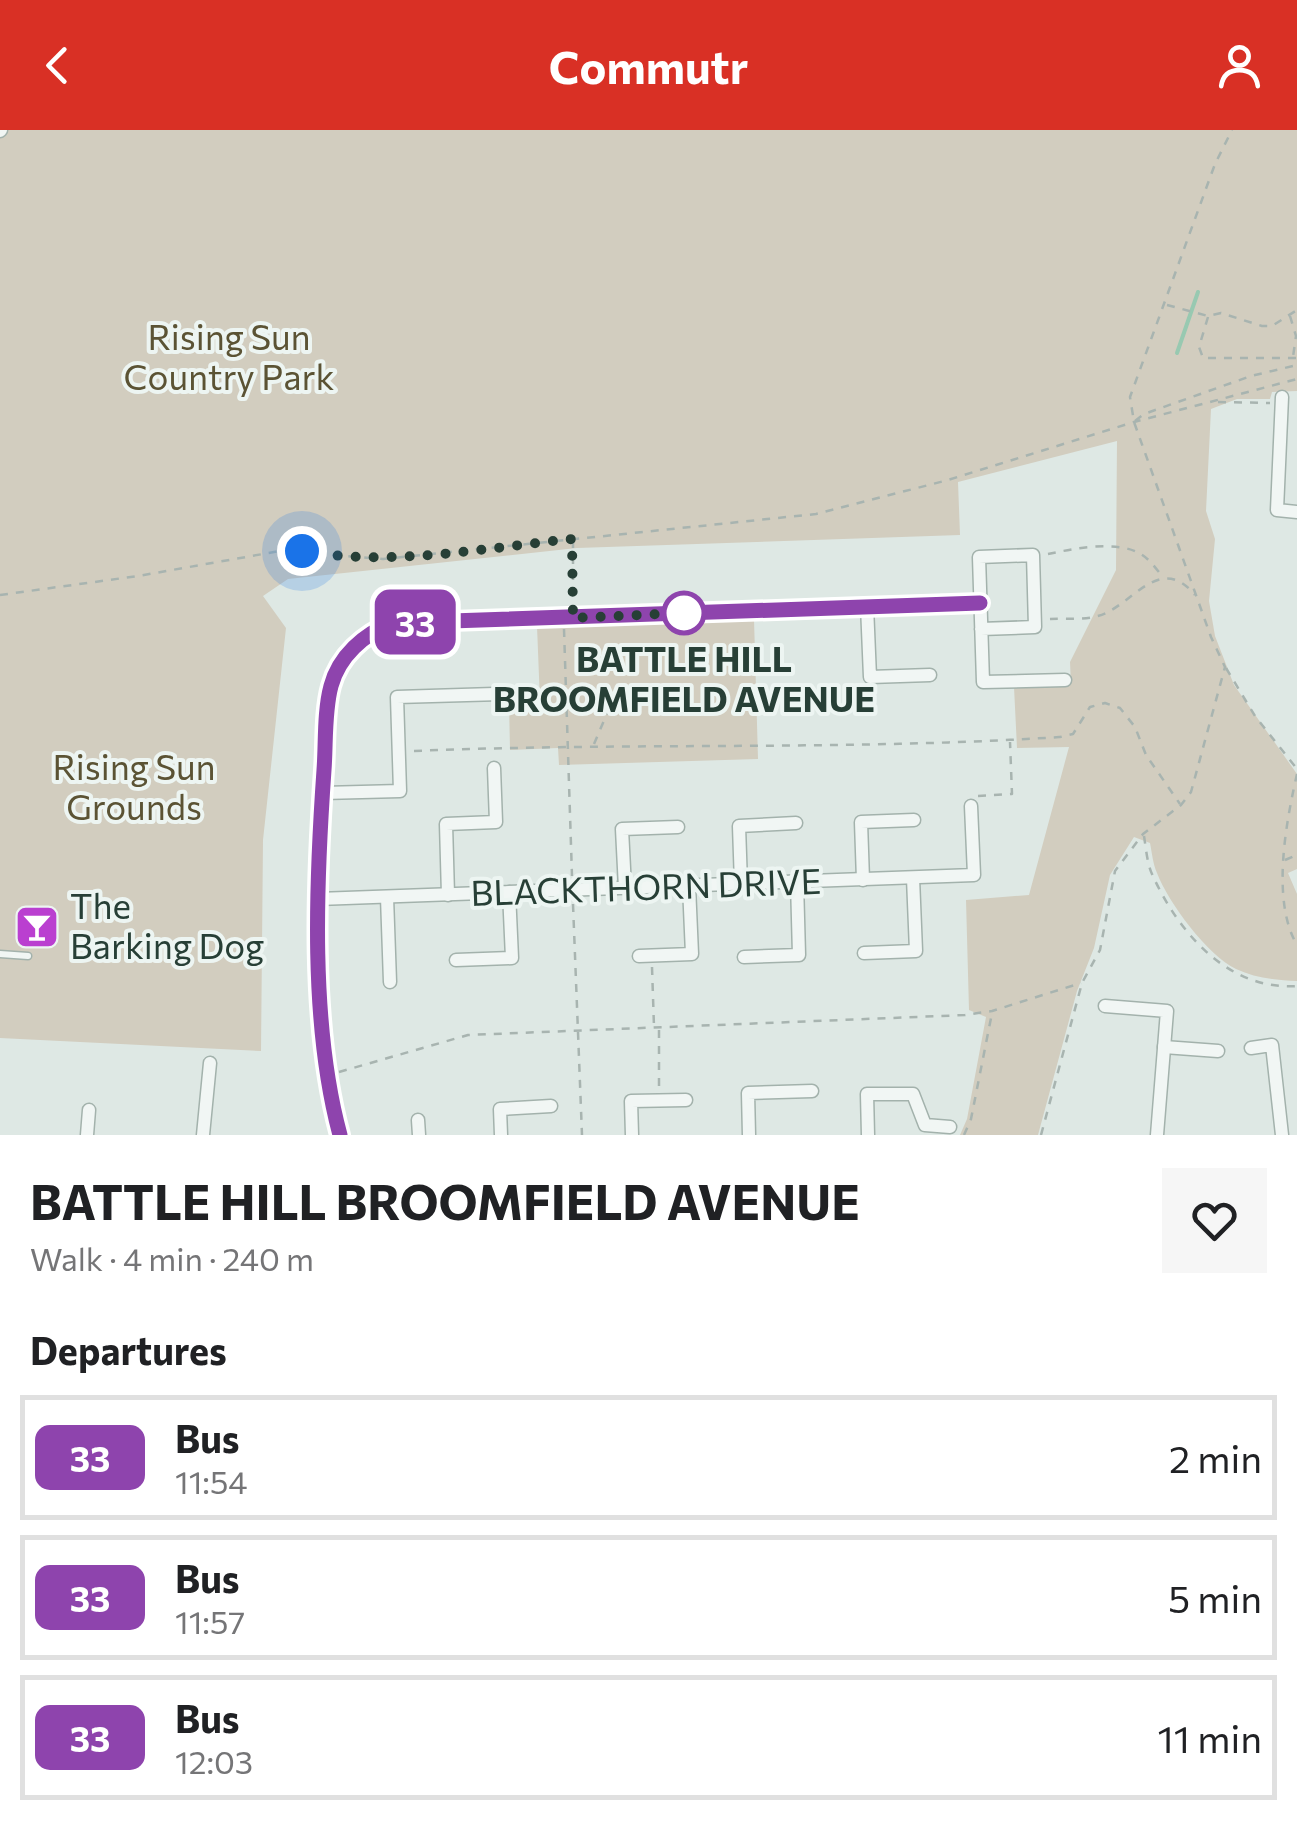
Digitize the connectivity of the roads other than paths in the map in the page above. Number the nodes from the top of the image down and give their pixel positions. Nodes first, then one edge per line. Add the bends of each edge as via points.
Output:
1 (1281, 400) road end
2 (1297, 512) edge
3 (980, 603) junction
4 (868, 606) junction
5 (981, 629) junction
6 (930, 675) dead end
7 (1066, 680) dead end
8 (531, 693) dead end
9 (494, 768) dead end
10 (322, 793) junction
11 (971, 806) road end
12 (914, 820) dead end
13 (796, 824) dead end
14 (678, 827) dead end
15 (913, 878) junction
16 (863, 880) junction
17 (796, 882) junction
18 (741, 884) junction
19 (689, 886) junction
20 (624, 888) junction
21 (509, 892) junction
22 (448, 895) junction
23 (387, 897) junction
24 (318, 899) junction
25 (864, 953) dead end
26 (0, 954) edge
27 (28, 956) dead end
28 (646, 956) road end
29 (744, 957) dead end
30 (456, 960) dead end
31 (390, 982) dead end
32 (1106, 1006) dead end
33 (1164, 1047) junction
34 (1251, 1048) dead end
35 (1218, 1052) dead end
36 (210, 1064) dead end
37 (812, 1091) dead end
38 (686, 1100) dead end
39 (550, 1106) dead end
40 (89, 1110) dead end
41 (418, 1120) dead end
42 (950, 1127) dead end
43 (87, 1135) edge
44 (203, 1135) edge
45 (340, 1135) edge
46 (419, 1135) edge
47 (501, 1135) edge
48 (632, 1135) edge
49 (749, 1135) edge
50 (868, 1135) edge
51 (1157, 1135) edge
52 (1282, 1135) edge

1 - 2 street via 1278,510
3 - 4 street
3 - 5 street
3 - 5 street via 979,557 1033,555 1035,627
4 - 6 street via 870,677
4 - 10 street via 392,623 370,631 345,656 331,686
5 - 7 street via 982,682
8 - 10 street via 397,697 400,791
9 - 22 street via 496,822 446,824
10 - 24 street
11 - 15 street, BLACKTHORN DRIVE via 974,876
12 - 16 street via 861,822
13 - 18 street via 739,826
14 - 20 street via 622,830
15 - 16 street, BLACKTHORN DRIVE
15 - 25 street via 916,951
16 - 17 street, BLACKTHORN DRIVE
17 - 18 street, BLACKTHORN DRIVE
17 - 29 street via 799,955
18 - 19 street, BLACKTHORN DRIVE
19 - 20 street, BLACKTHORN DRIVE
19 - 28 street via 692,954
20 - 21 street, BLACKTHORN DRIVE
21 - 22 street, BLACKTHORN DRIVE
21 - 30 street via 512,958
22 - 23 street, BLACKTHORN DRIVE
23 - 24 street, BLACKTHORN DRIVE
23 - 31 street
24 - 45 street via 328,1076
26 - 27 lane
32 - 33 street via 1167,1011
33 - 35 street
33 - 51 street
34 - 52 street via 1272,1046
36 - 44 street
37 - 49 street via 748,1093
38 - 48 street via 631,1101
39 - 47 street via 500,1109
40 - 43 street
41 - 46 street
42 - 50 street via 926,1124 913,1094 867,1094

